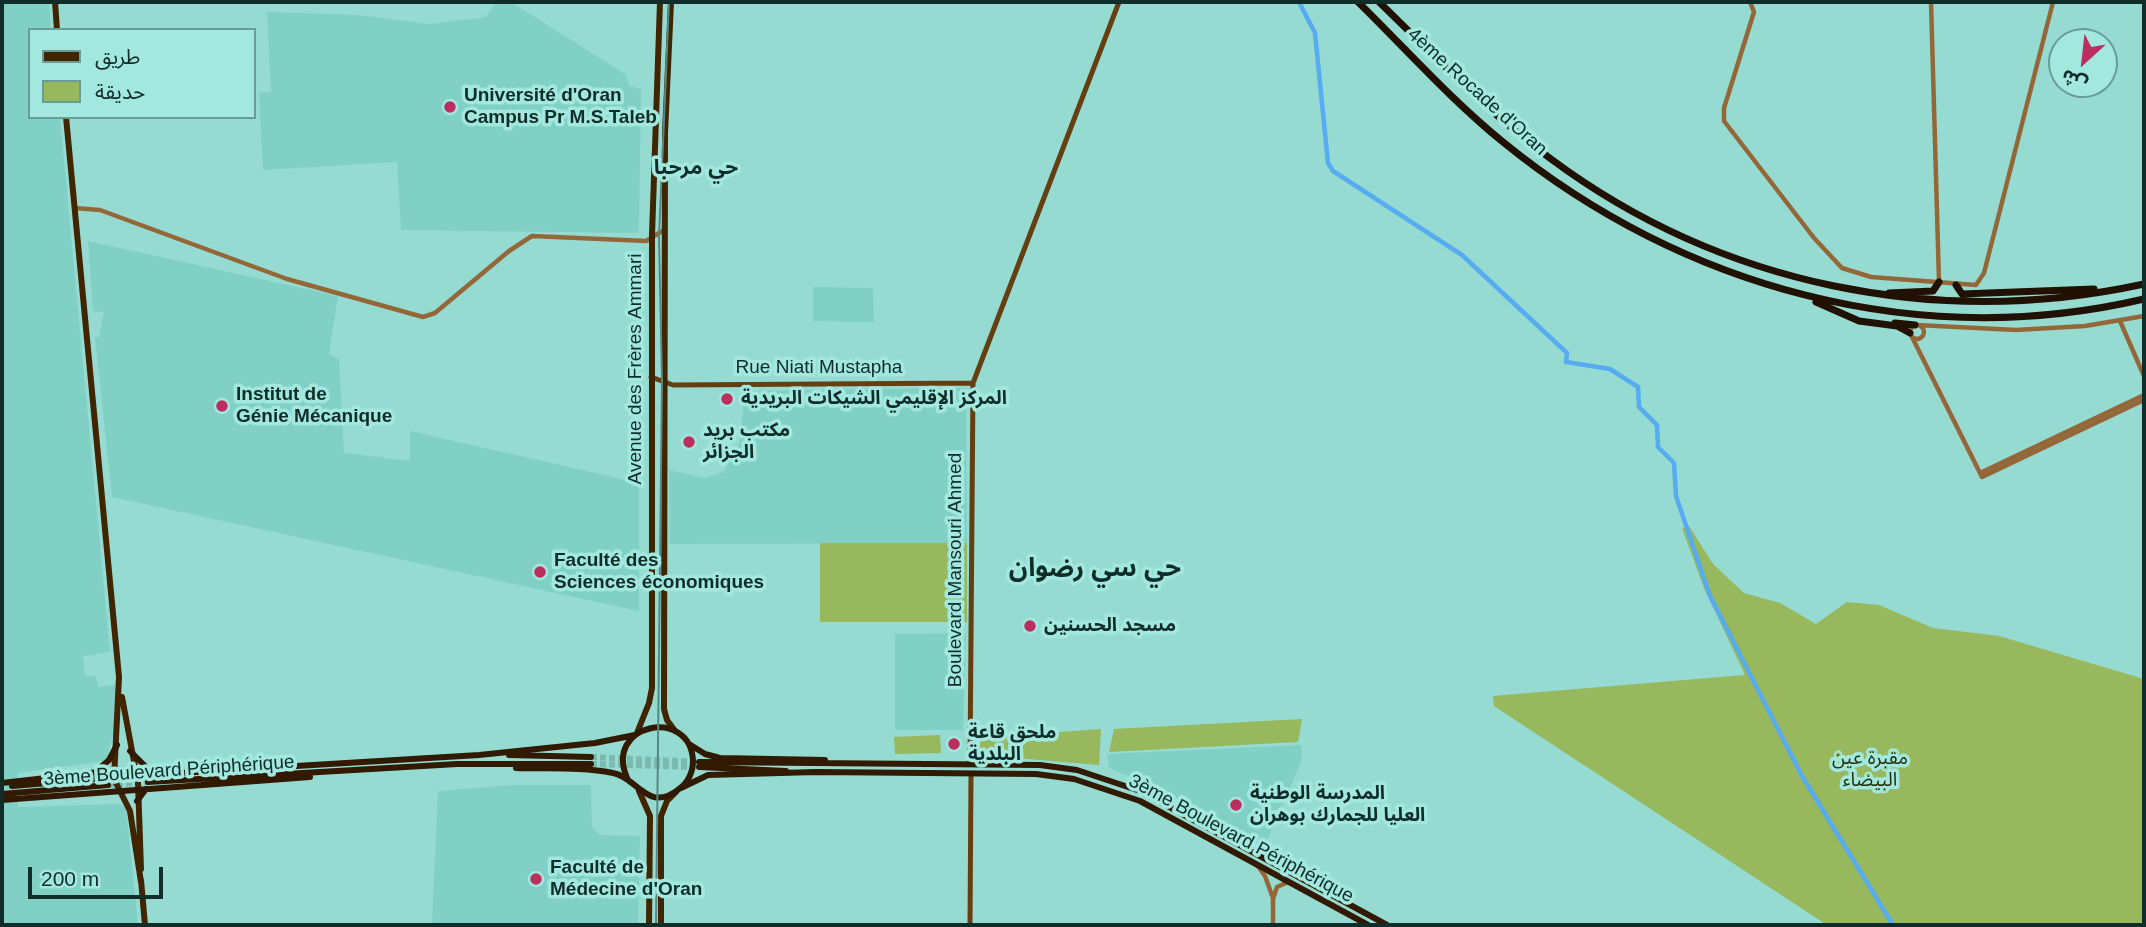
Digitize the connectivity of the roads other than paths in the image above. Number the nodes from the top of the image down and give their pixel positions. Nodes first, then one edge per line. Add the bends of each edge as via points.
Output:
1 (55, 2) edge
2 (660, 2) edge
3 (671, 2) edge
4 (1119, 2) edge
5 (1358, 2) edge
6 (1379, 2) edge
7 (1750, 2) edge
8 (1931, 2) edge
9 (2053, 2) edge
10 (57, 28) edge
11 (66, 119) edge
12 (74, 208) junction
13 (666, 229) junction
14 (652, 237) junction
15 (1940, 282) junction
16 (2144, 284) edge
17 (1956, 285) junction
18 (2123, 289) junction
19 (1871, 294) junction
20 (1799, 295) junction
21 (2144, 299) edge
22 (1898, 313) junction
23 (2144, 316) edge
24 (2120, 321) junction
25 (1916, 325) junction
26 (1940, 327) junction
27 (1923, 334) junction
28 (1911, 335) junction
29 (1923, 353) junction
30 (2144, 376) edge
31 (651, 377) junction
32 (666, 381) junction
33 (973, 383) junction
34 (2144, 398) edge
35 (118, 677) junction
36 (675, 731) junction
37 (636, 734) junction
38 (687, 742) junction
39 (117, 745) junction
40 (130, 751) junction
41 (479, 755) junction
42 (848, 763) junction
43 (457, 764) junction
44 (970, 764) junction
45 (134, 769) junction
46 (115, 771) junction
47 (816, 772) junction
48 (93, 774) junction
49 (971, 774) junction
50 (148, 779) junction
51 (628, 780) junction
52 (2, 785) edge
53 (679, 789) junction
54 (138, 791) junction
55 (639, 791) junction
56 (120, 792) junction
57 (2, 794) edge
58 (2, 800) edge
59 (137, 801) junction
60 (1254, 862) junction
61 (141, 882) junction
62 (1291, 882) junction
63 (1273, 899) junction
64 (145, 925) edge
65 (649, 925) edge
66 (661, 925) edge
67 (970, 925) edge
68 (1273, 925) edge
69 (1368, 925) edge
70 (1387, 925) edge

1 - 10 main road
2 - 14 main road, Avenue des Frères Ammari
3 - 13 main road, Avenue des Frères Ammari
4 - 33 main road
5 - 20 highway, 4ème Rocade d'Oran via 1500,140 1576,196 1679,253
6 - 19 highway, 4ème Rocade d'Oran via 1513,129 1615,202 1725,255 1797,278
7 - 15 street via 1754,12 1724,108 1726,125 1842,268 1871,277
8 - 15 street
9 - 17 street via 1982,279 1976,285
11 - 12 main road
12 - 14 street via 100,210 287,279 424,317 533,236
12 - 35 main road
13 - 14 street
13 - 32 main road, Avenue des Frères Ammari
14 - 31 main road, Avenue des Frères Ammari
15 - 17 street
15 - 19 highway via 1933,291
16 - 18 highway, 4ème Rocade d'Oran
17 - 18 highway via 1962,294 1984,295
18 - 19 highway, 4ème Rocade d'Oran via 2003,302
20 - 22 highway, 4ème Rocade d'Oran
20 - 28 highway via 1859,321 1897,326
21 - 22 highway, 4ème Rocade d'Oran via 2012,316
22 - 25 highway via 1871,318
23 - 24 street
24 - 26 street via 2016,330
24 - 30 street
25 - 26 street
25 - 27 street
25 - 28 street
26 - 27 street
27 - 28 street
27 - 29 street
28 - 29 street
29 - 34 street via 1981,475
31 - 32 main road, Rue Niati Mustapha
31 - 37 main road, Avenue des Frères Ammari via 652,688
32 - 33 main road, Rue Niati Mustapha via 673,385
32 - 36 main road, Avenue des Frères Ammari via 664,715
33 - 44 main road, Boulevard Mansouri Ahmed
35 - 39 main road
35 - 40 main road
36 - 37 highway via 656,727
36 - 38 highway
37 - 41 highway
37 - 51 highway via 623,756
38 - 42 highway via 720,758
38 - 53 highway via 692,768
39 - 46 main road
39 - 48 highway
40 - 45 main road
40 - 50 highway
41 - 43 highway, 3ème Boulevard Périphérique via 591,760
41 - 50 highway
42 - 44 highway, 3ème Boulevard Périphérique
42 - 47 highway, 3ème Boulevard Périphérique via 699,764
43 - 50 highway, 3ème Boulevard Périphérique via 285,779
43 - 51 highway via 608,772
44 - 70 highway, 3ème Boulevard Périphérique via 1040,765 1106,777
45 - 46 highway
45 - 50 highway
45 - 54 main road
46 - 48 highway
46 - 56 main road
47 - 49 highway, 3ème Boulevard Périphérique
47 - 53 highway, 3ème Boulevard Périphérique via 708,775
48 - 52 highway
49 - 60 highway, 3ème Boulevard Périphérique via 1055,775 1109,788
49 - 67 main road
50 - 54 highway, 3ème Boulevard Périphérique
50 - 59 highway
51 - 55 highway
52 - 57 highway via 108,781
53 - 55 highway via 658,797
53 - 66 main road via 661,816
54 - 56 highway, 3ème Boulevard Périphérique
54 - 59 main road
55 - 65 main road via 650,816
56 - 58 highway, 3ème Boulevard Périphérique
56 - 61 main road via 130,811
59 - 61 main road
60 - 62 highway, 3ème Boulevard Périphérique
60 - 63 street
61 - 64 main road
62 - 63 street via 1277,887
62 - 69 highway, 3ème Boulevard Périphérique
63 - 68 street

